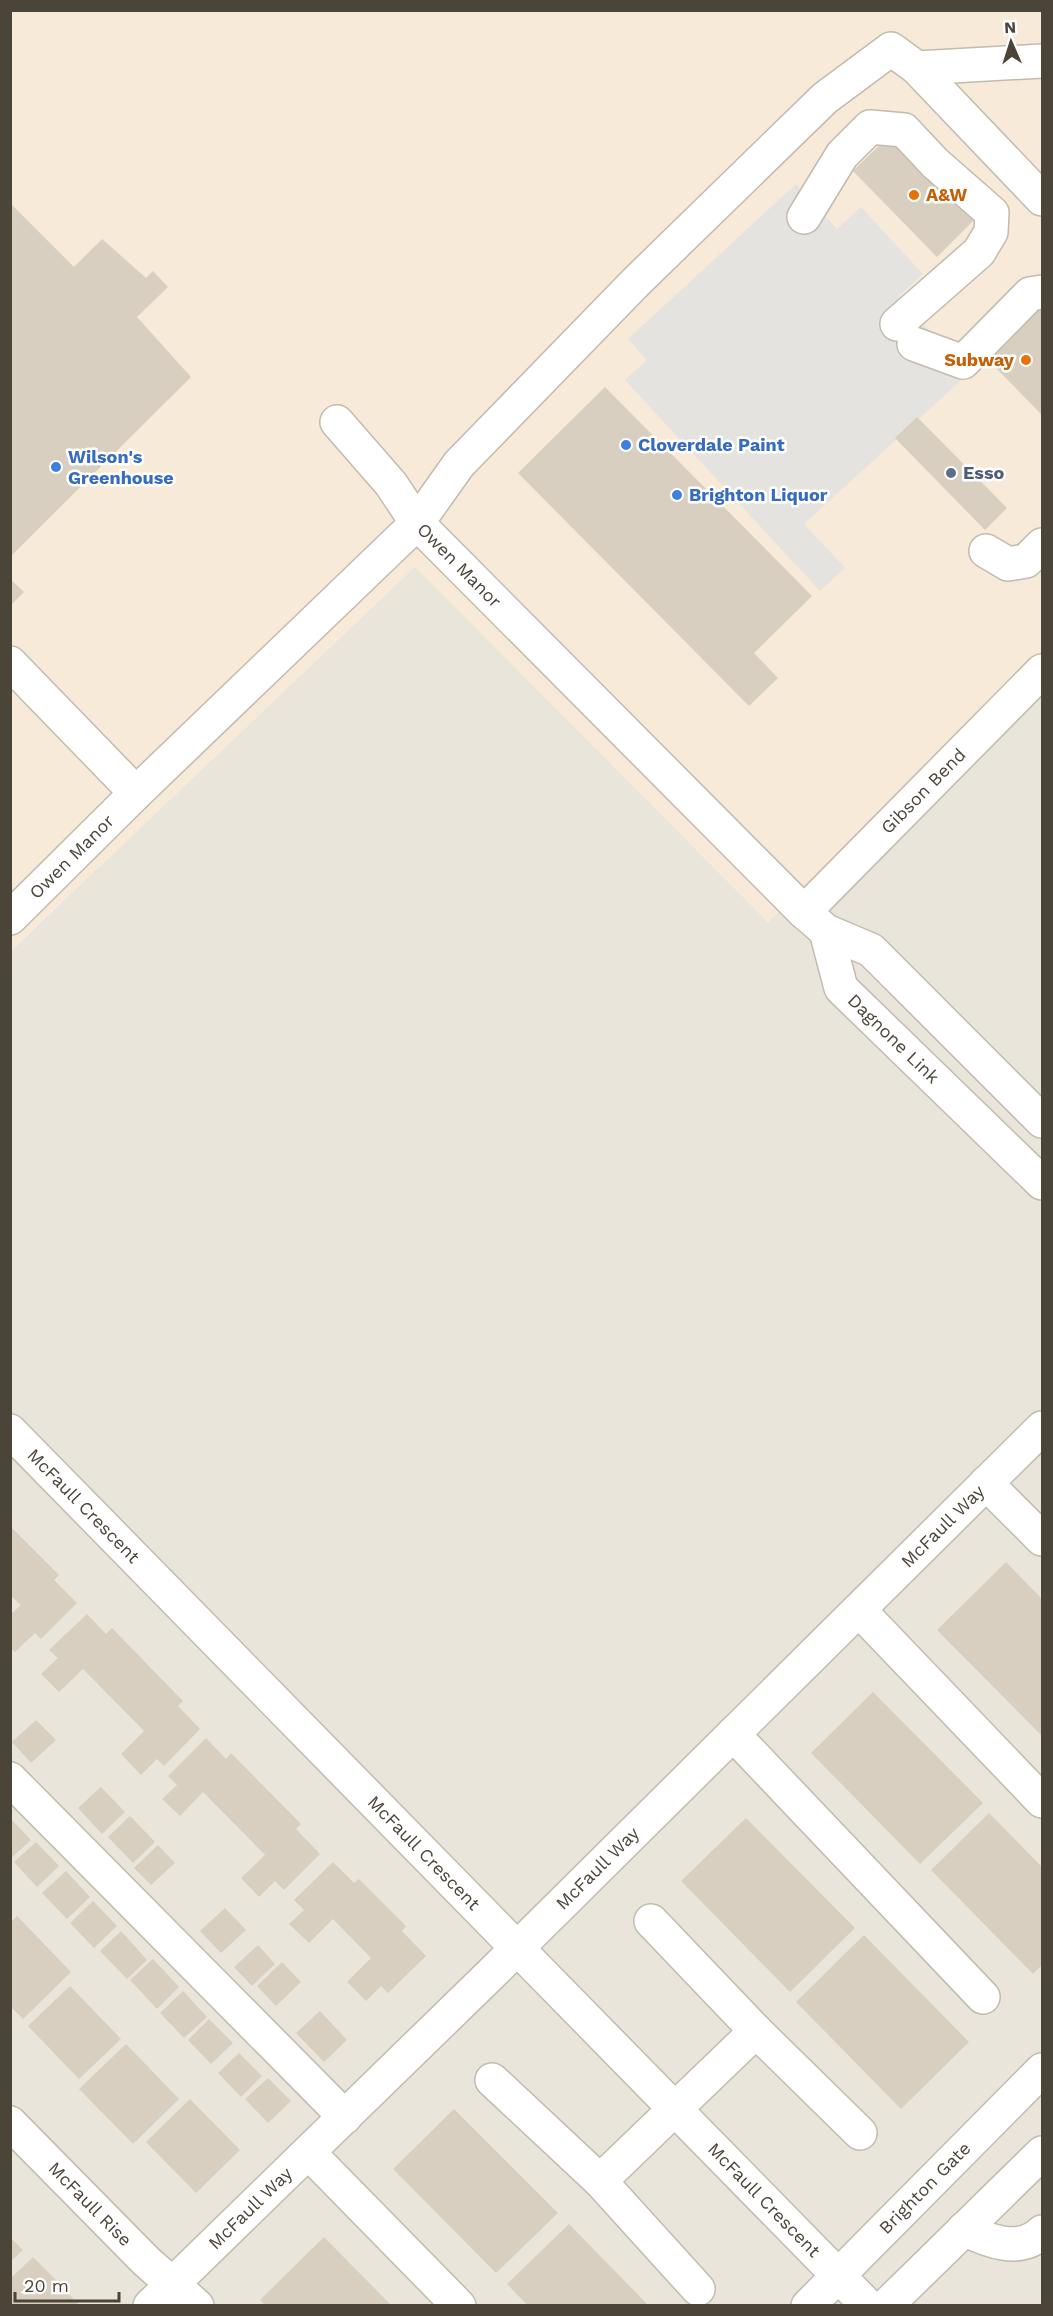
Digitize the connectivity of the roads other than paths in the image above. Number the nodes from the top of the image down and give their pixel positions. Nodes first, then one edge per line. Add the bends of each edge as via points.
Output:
1 (1042, 62) edge
2 (917, 68) junction
3 (1042, 199) edge
4 (804, 217) dead end
5 (1042, 292) edge
6 (337, 422) dead end
7 (417, 523) junction
8 (1042, 544) edge
9 (986, 552) dead end
10 (10, 663) edge
11 (1042, 671) edge
12 (136, 793) junction
13 (10, 918) edge
14 (815, 922) junction
15 (1042, 1121) edge
16 (1042, 1183) edge
17 (1042, 1428) edge
18 (10, 1431) edge
19 (986, 1483) junction
20 (1042, 1539) edge
21 (859, 1610) junction
22 (733, 1734) junction
23 (10, 1779) edge
24 (1042, 1801) edge
25 (651, 1921) dead end
26 (518, 1947) junction
27 (983, 1997) dead end
28 (756, 2031) junction
29 (1042, 2070) edge
30 (492, 2080) dead end
31 (675, 2110) junction
32 (345, 2117) junction
33 (10, 2123) edge
34 (860, 2133) dead end
35 (309, 2153) junction
36 (1042, 2153) edge
37 (600, 2181) junction
38 (964, 2229) junction
39 (1042, 2232) edge
40 (839, 2275) junction
41 (698, 2289) dead end
42 (161, 2294) edge
43 (197, 2306) edge
44 (459, 2306) edge
45 (808, 2306) edge
46 (868, 2306) edge
47 (886, 2306) edge

1 - 2 street
2 - 3 street
2 - 7 street via 891,48 825,98 636,282 459,464
4 - 5 street via 842,155 870,127 904,130 992,213 991,232 979,252 906,334 963,362 1030,294
6 - 7 street via 390,484
7 - 12 street, Owen Manor
7 - 14 street, Owen Manor
8 - 9 street via 1026,561 1008,564
10 - 12 street
11 - 14 street, Gibson Bend
12 - 13 street, Owen Manor
14 - 15 street via 871,950
14 - 16 street, Dagnone Link via 841,988
17 - 19 street, McFaull Way
18 - 26 street, McFaull Crescent
19 - 20 street
19 - 21 street, McFaull Way
21 - 22 street, McFaull Way
21 - 24 street
22 - 26 street, McFaull Way
22 - 27 street
23 - 32 street
25 - 28 street
26 - 31 street, McFaull Crescent
26 - 32 street, McFaull Way
28 - 31 street
28 - 34 street
29 - 40 street, Brighton Gate
30 - 37 street
31 - 37 street
31 - 40 street, McFaull Crescent
32 - 35 street, McFaull Way
33 - 42 street, McFaull Rise via 146,2261
35 - 42 street, McFaull Way
35 - 44 street
36 - 38 street
37 - 41 street
38 - 39 street via 989,2242 1011,2244 1035,2239
38 - 47 street
40 - 45 street, Brighton Gate
40 - 46 street, McFaull Crescent
42 - 43 street, McFaull Rise

